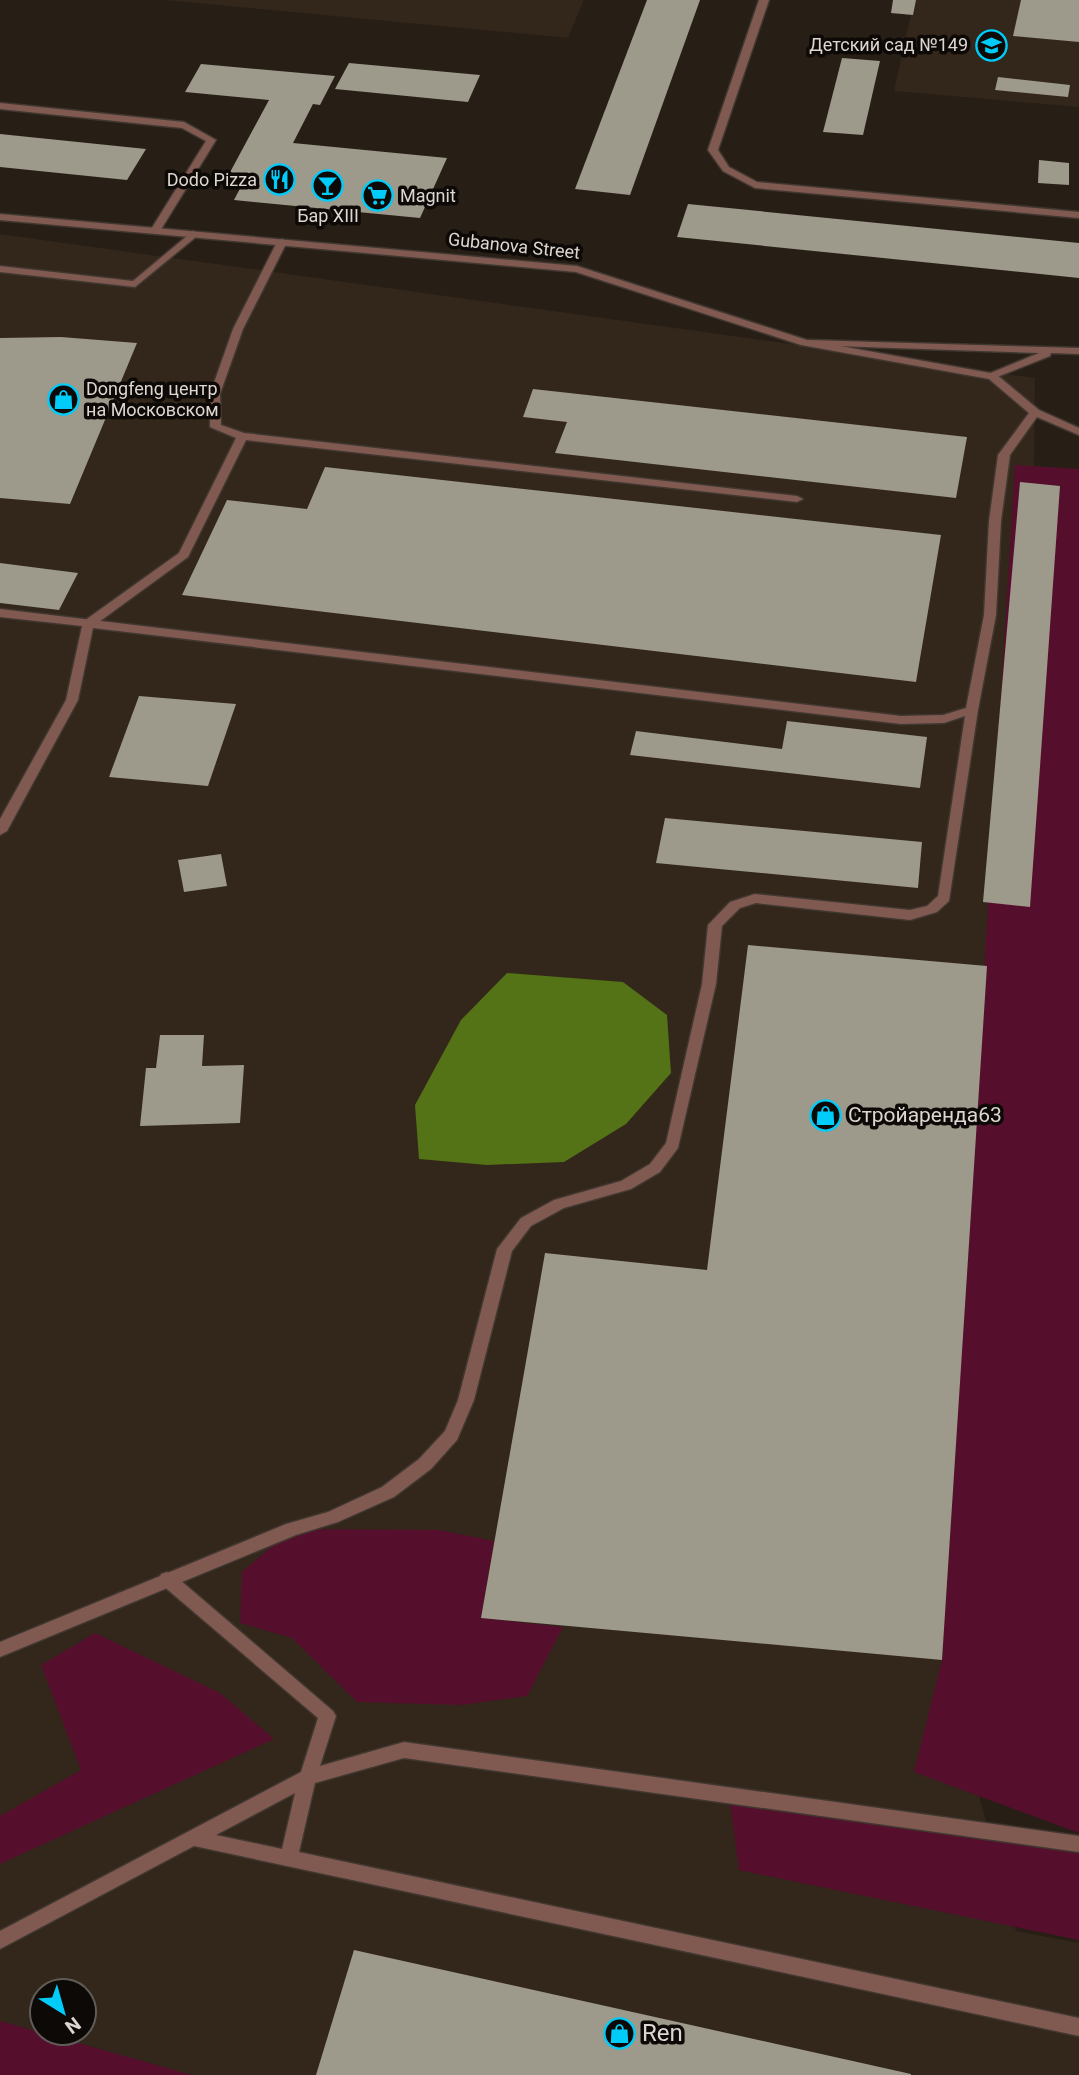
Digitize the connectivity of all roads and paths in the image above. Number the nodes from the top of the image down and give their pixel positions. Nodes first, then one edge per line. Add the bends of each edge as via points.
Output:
1 (764, 0) edge
2 (0, 106) edge
3 (1079, 215) edge
4 (0, 217) edge
5 (155, 231) junction
6 (193, 234) junction
7 (282, 242) junction
8 (0, 269) edge
9 (804, 343) junction
10 (1079, 351) edge
11 (1052, 352) junction
12 (992, 376) junction
13 (1035, 412) junction
14 (1079, 432) edge
15 (242, 436) junction
16 (797, 499) dead end
17 (0, 613) edge
18 (88, 624) junction
19 (972, 710) junction
20 (0, 831) edge
21 (167, 1579) junction
22 (0, 1650) edge
23 (309, 1777) junction
24 (193, 1839) junction
25 (1079, 1844) edge
26 (288, 1859) junction
27 (0, 1940) edge
28 (1079, 2027) edge

1 - 3 street via 713,150 726,169 755,185
2 - 5 street via 184,125 211,140
4 - 5 street, Gubanova Street
5 - 6 street, Gubanova Street
6 - 7 street, Gubanova Street
6 - 8 street via 135,284
7 - 9 street, Gubanova Street via 577,269
7 - 15 street via 237,329 215,394 216,427
9 - 11 street
9 - 12 street, Gubanova Street
10 - 11 street
11 - 12 street
12 - 13 street, Gubanova Street
13 - 14 street, Gubanova Street
13 - 19 street via 1004,455 990,615
15 - 16 street
15 - 18 street via 184,555
17 - 18 street
18 - 19 street via 901,720 944,719
18 - 20 street via 72,700
19 - 21 street via 944,898 932,909 910,915 755,898 735,905 715,925 709,984 673,1144 654,1168 626,1185 559,1204 526,1222 505,1249 466,1400 451,1435 425,1464 388,1492 332,1517
21 - 22 street
21 - 23 street via 327,1716
23 - 24 street
23 - 25 street via 404,1751
23 - 26 street
24 - 26 street
24 - 27 street
26 - 28 street

